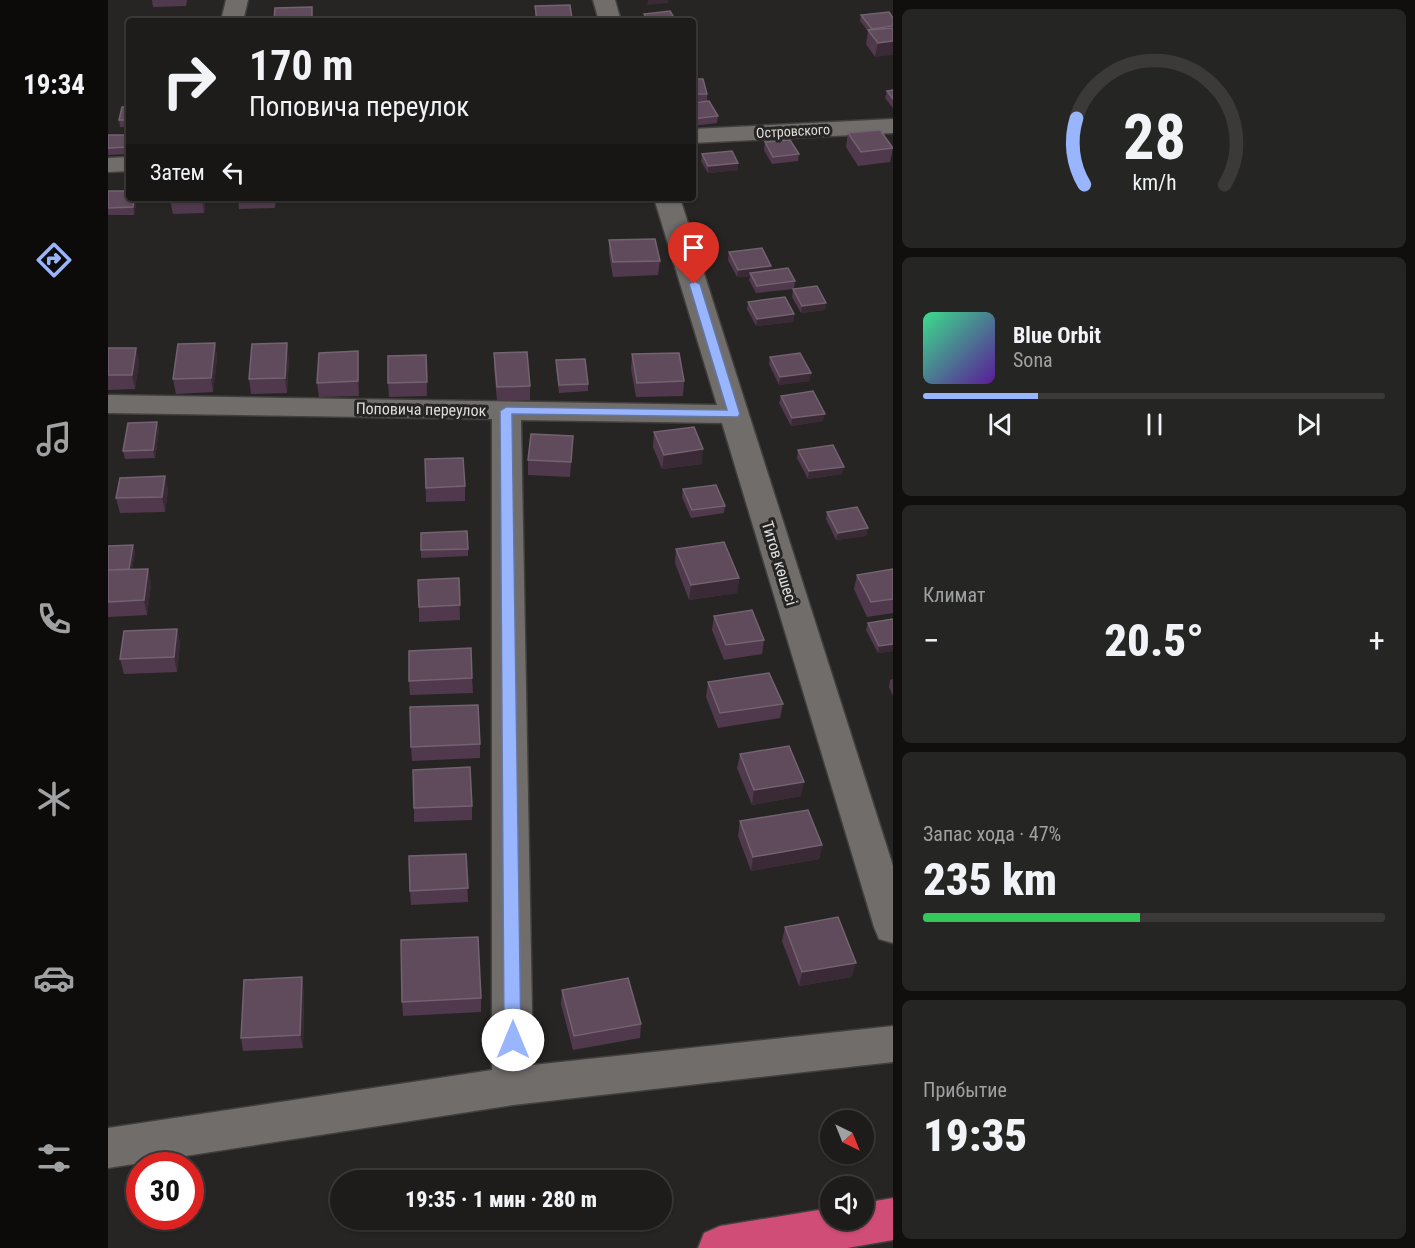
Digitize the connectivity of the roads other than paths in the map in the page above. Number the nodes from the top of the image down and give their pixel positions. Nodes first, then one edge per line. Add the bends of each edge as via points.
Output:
1 (237, 0) edge
2 (603, 0) edge
3 (233, 18) edge
4 (609, 18) edge
5 (893, 126) edge
6 (696, 136) edge
7 (126, 164) edge
8 (108, 165) edge
9 (669, 201) edge
10 (108, 404) edge
11 (506, 411) junction
12 (734, 414) junction
13 (893, 927) edge
14 (893, 1044) edge
15 (513, 1086) junction
16 (108, 1148) edge
17 (893, 1219) edge
18 (720, 1248) edge

1 - 3 street
2 - 4 street
5 - 6 street, Островского
7 - 8 street
9 - 12 street, Титов көшесі
10 - 11 street, Поповича переулок
11 - 12 street, Поповича переулок
11 - 15 street
12 - 13 street, Титов көшесі
14 - 15 street
15 - 16 street
17 - 18 highway

